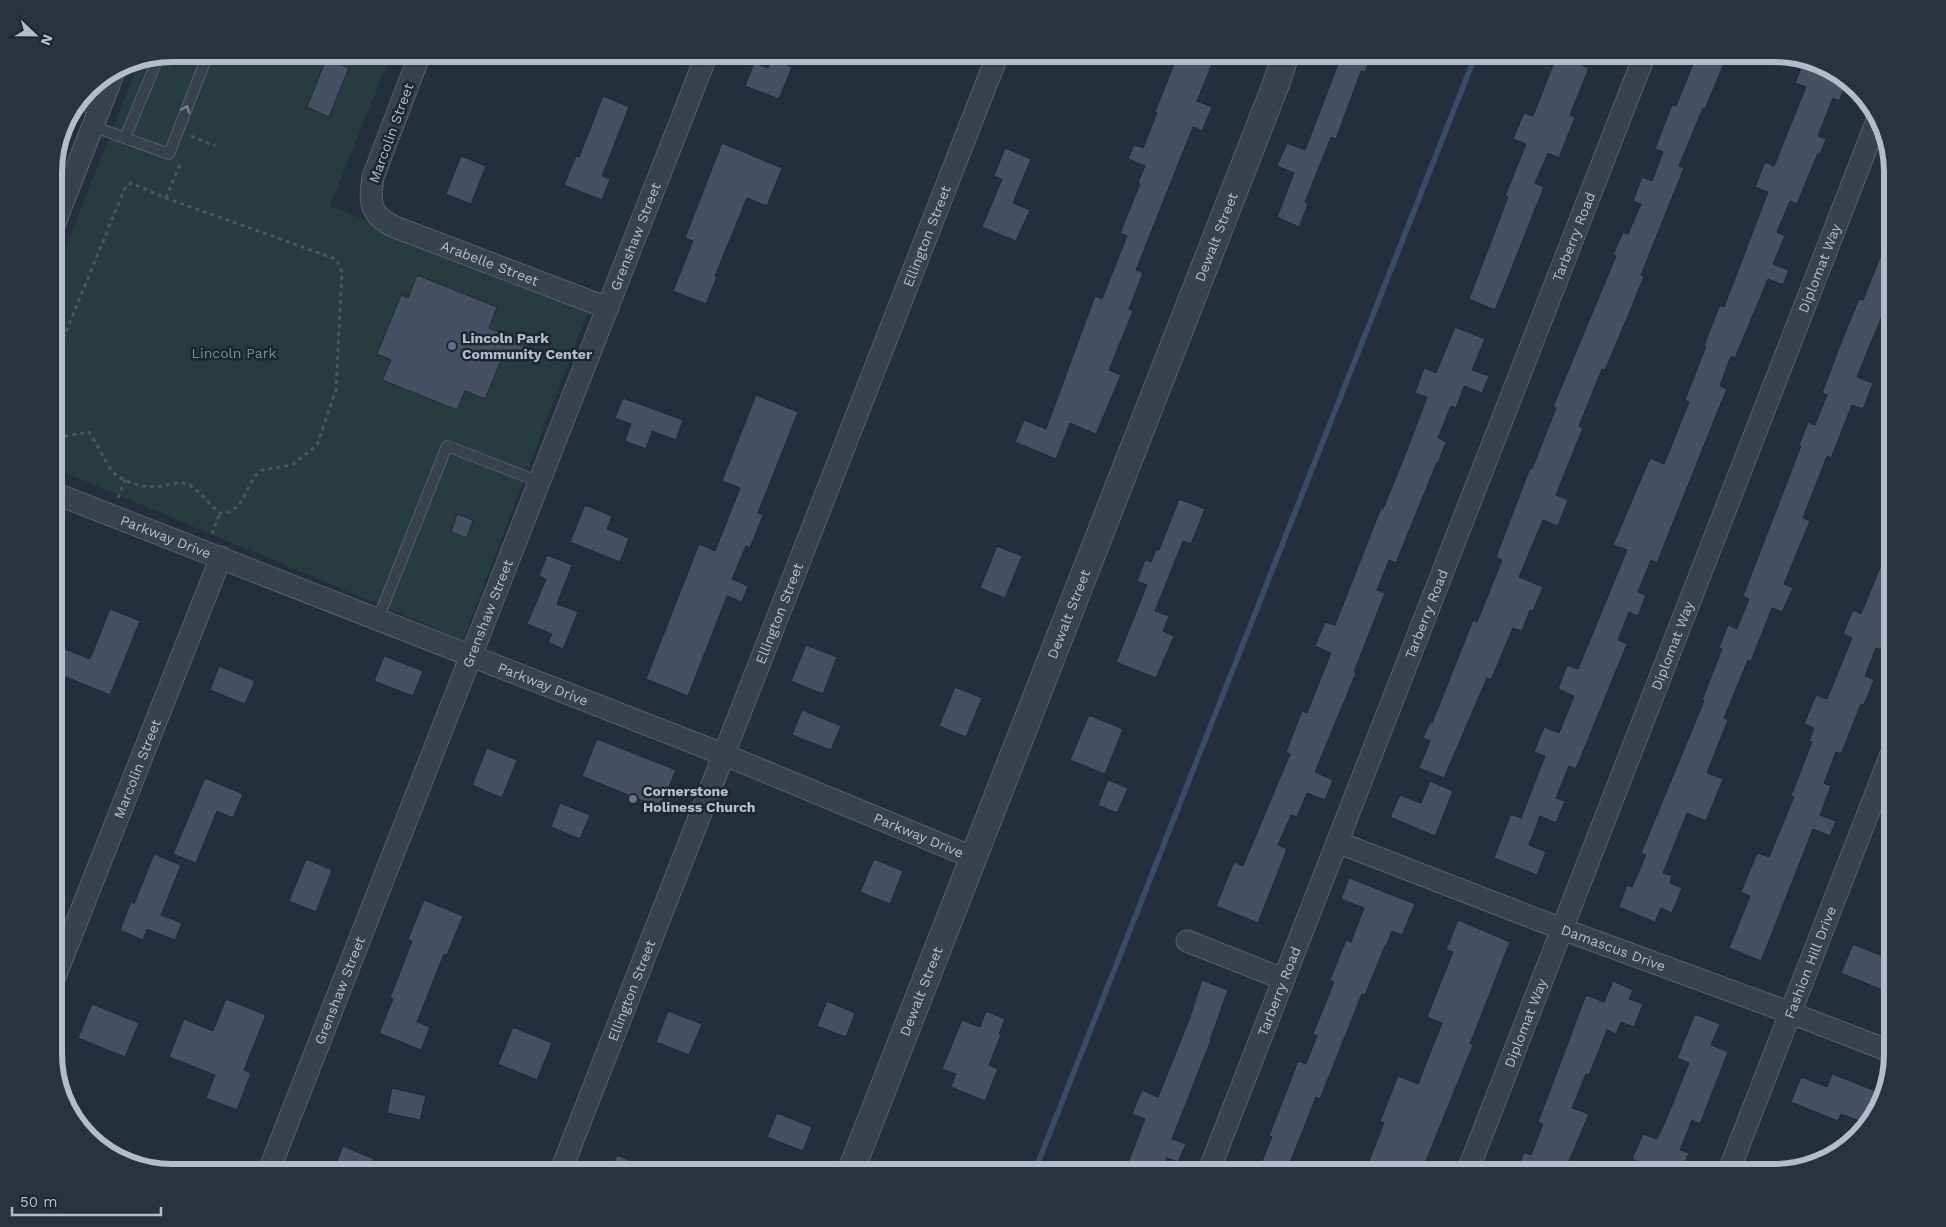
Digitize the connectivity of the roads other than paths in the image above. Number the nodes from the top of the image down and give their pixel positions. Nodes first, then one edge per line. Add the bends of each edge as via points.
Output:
1 (204, 63) edge
2 (417, 63) edge
3 (703, 63) edge
4 (994, 63) edge
5 (1283, 63) edge
6 (1641, 63) edge
7 (156, 64) edge
8 (100, 91) edge
9 (91, 102) edge
10 (92, 126) junction
11 (1874, 129) edge
12 (125, 138) junction
13 (63, 202) edge
14 (374, 212) joint
15 (608, 308) junction
16 (540, 482) junction
17 (63, 496) edge
18 (221, 557) junction
19 (378, 619) junction
20 (472, 656) junction
21 (725, 755) junction
22 (1884, 788) edge
23 (1337, 842) junction
24 (974, 858) junction
25 (1562, 929) junction
26 (1188, 941) dead end
27 (63, 957) edge
28 (1283, 979) junction
29 (1791, 1013) junction
30 (1884, 1049) edge
31 (272, 1164) edge
32 (564, 1164) edge
33 (854, 1164) edge
34 (1211, 1164) edge
35 (1471, 1164) edge
36 (1732, 1164) edge

12 -> 1 lane via 169,154
2 - 14 street, Marcolin Street via 373,177 370,194
3 - 15 street, Grenshaw Street
4 - 21 street, Ellington Street
5 - 24 street, Dewalt Street
6 - 23 street, Tarberry Road
7 - 12 lane
8 - 9 street
9 - 10 street
10 - 12 lane
10 - 13 street
11 - 25 street, Diplomat Way
14 - 15 street, Arabelle Street via 395,227
15 - 16 street, Grenshaw Street
16 - 19 lane via 447,446
16 - 20 street, Grenshaw Street
17 - 18 street, Parkway Drive
18 - 19 street, Parkway Drive
18 - 27 street, Marcolin Street
19 - 20 street, Parkway Drive
20 - 21 street, Parkway Drive
20 - 31 street, Grenshaw Street
21 - 24 street, Parkway Drive
21 - 32 street, Ellington Street
22 - 29 street, Fashion Hill Drive
23 - 25 street, Damascus Drive
23 - 28 street, Tarberry Road
24 - 33 street, Dewalt Street
25 - 29 street, Damascus Drive
25 - 35 street, Diplomat Way
26 - 28 street
28 - 34 street, Tarberry Road
29 - 30 street, Damascus Drive
29 - 36 street, Fashion Hill Drive

